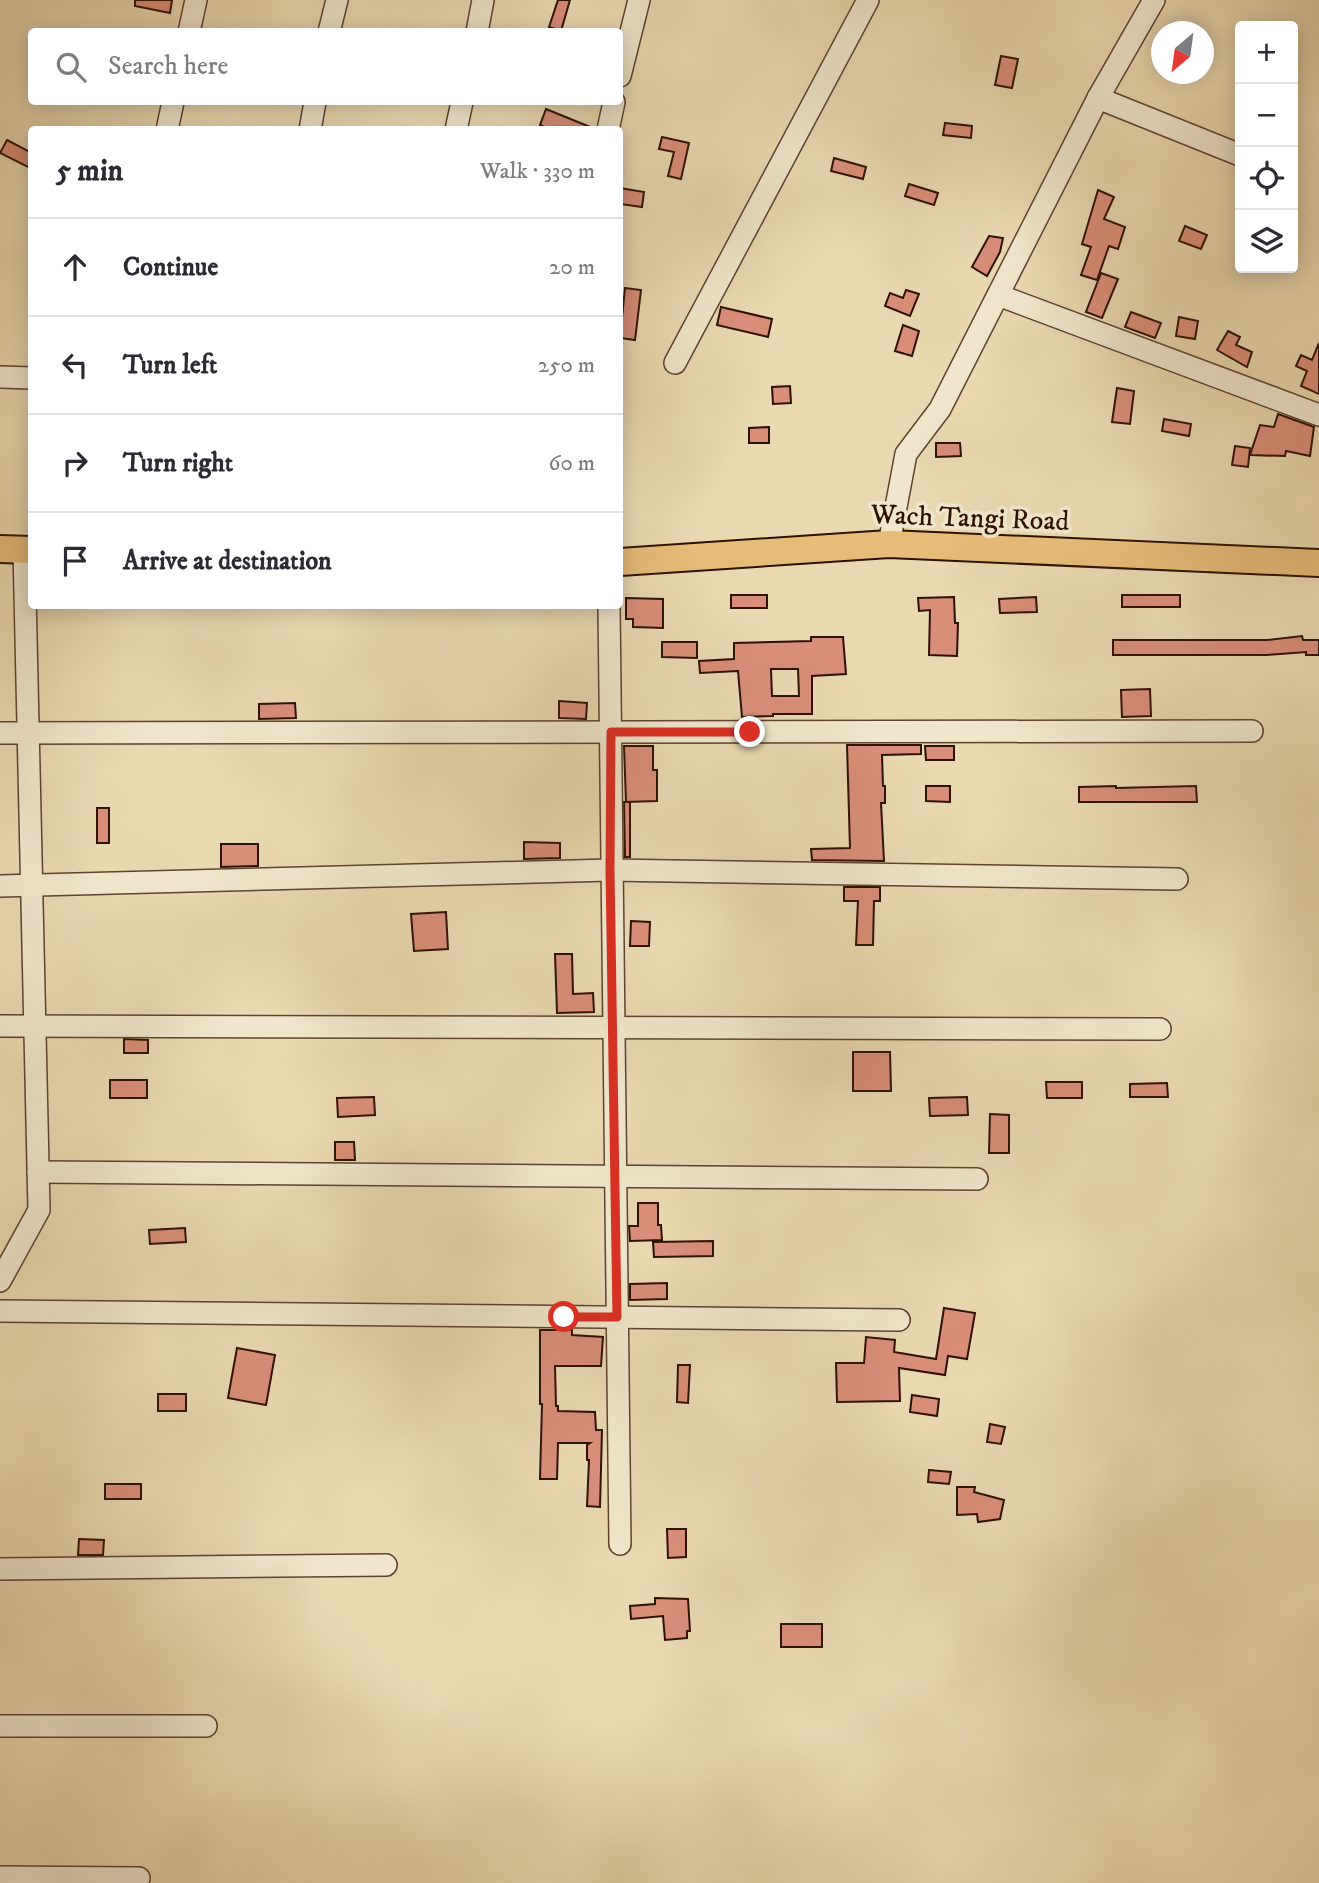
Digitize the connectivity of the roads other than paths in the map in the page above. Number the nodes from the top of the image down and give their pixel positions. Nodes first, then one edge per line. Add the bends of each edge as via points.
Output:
1 (196, 0) edge
2 (337, 0) edge
3 (483, 0) edge
4 (639, 0) edge
5 (868, 0) edge
6 (1154, 0) edge
7 (190, 28) edge
8 (330, 28) edge
9 (478, 28) edge
10 (623, 64) edge
11 (1098, 99) junction
12 (172, 105) edge
13 (315, 105) edge
14 (461, 105) edge
15 (613, 105) edge
16 (168, 126) edge
17 (311, 126) edge
18 (457, 126) edge
19 (609, 126) edge
20 (1235, 153) edge
21 (998, 295) junction
22 (675, 363) dead end
23 (0, 377) edge
24 (28, 378) edge
25 (1319, 415) edge
26 (889, 544) junction
27 (18, 549) edge
28 (623, 562) edge
29 (1319, 563) edge
30 (609, 609) edge
31 (1252, 731) dead end
32 (611, 732) junction
33 (0, 733) edge
34 (28, 733) junction
35 (610, 870) junction
36 (1177, 879) dead end
37 (0, 886) edge
38 (32, 886) junction
39 (0, 1026) edge
40 (35, 1026) junction
41 (614, 1027) junction
42 (1160, 1028) dead end
43 (38, 1171) junction
44 (616, 1176) junction
45 (977, 1179) dead end
46 (0, 1281) edge
47 (0, 1311) edge
48 (617, 1317) junction
49 (899, 1320) dead end
50 (620, 1544) dead end
51 (386, 1565) dead end
52 (0, 1569) edge
53 (0, 1726) edge
54 (206, 1726) dead end
55 (0, 1877) edge
56 (139, 1878) dead end

1 - 7 street
2 - 8 street
3 - 9 street
4 - 10 street
5 - 22 street
6 - 11 street
11 - 20 street
11 - 21 street
12 - 16 street
13 - 17 street
14 - 18 street
15 - 19 street
21 - 25 street
21 - 26 street via 940,409 906,454
23 - 24 street
26 - 28 main road, Wach Tangi Road
26 - 29 main road, Wach Tangi Road
27 - 34 street
30 - 32 street
31 - 32 street
32 - 34 street
32 - 35 street
33 - 34 street
34 - 38 street
35 - 36 street
35 - 38 street
35 - 41 street
37 - 38 street
38 - 40 street
39 - 40 street
40 - 41 street
40 - 43 street
41 - 42 street
41 - 44 street
43 - 44 street
43 - 46 street via 39,1210
44 - 45 street
44 - 48 street
47 - 48 street
48 - 49 street
48 - 50 street
51 - 52 street
53 - 54 street
55 - 56 street

